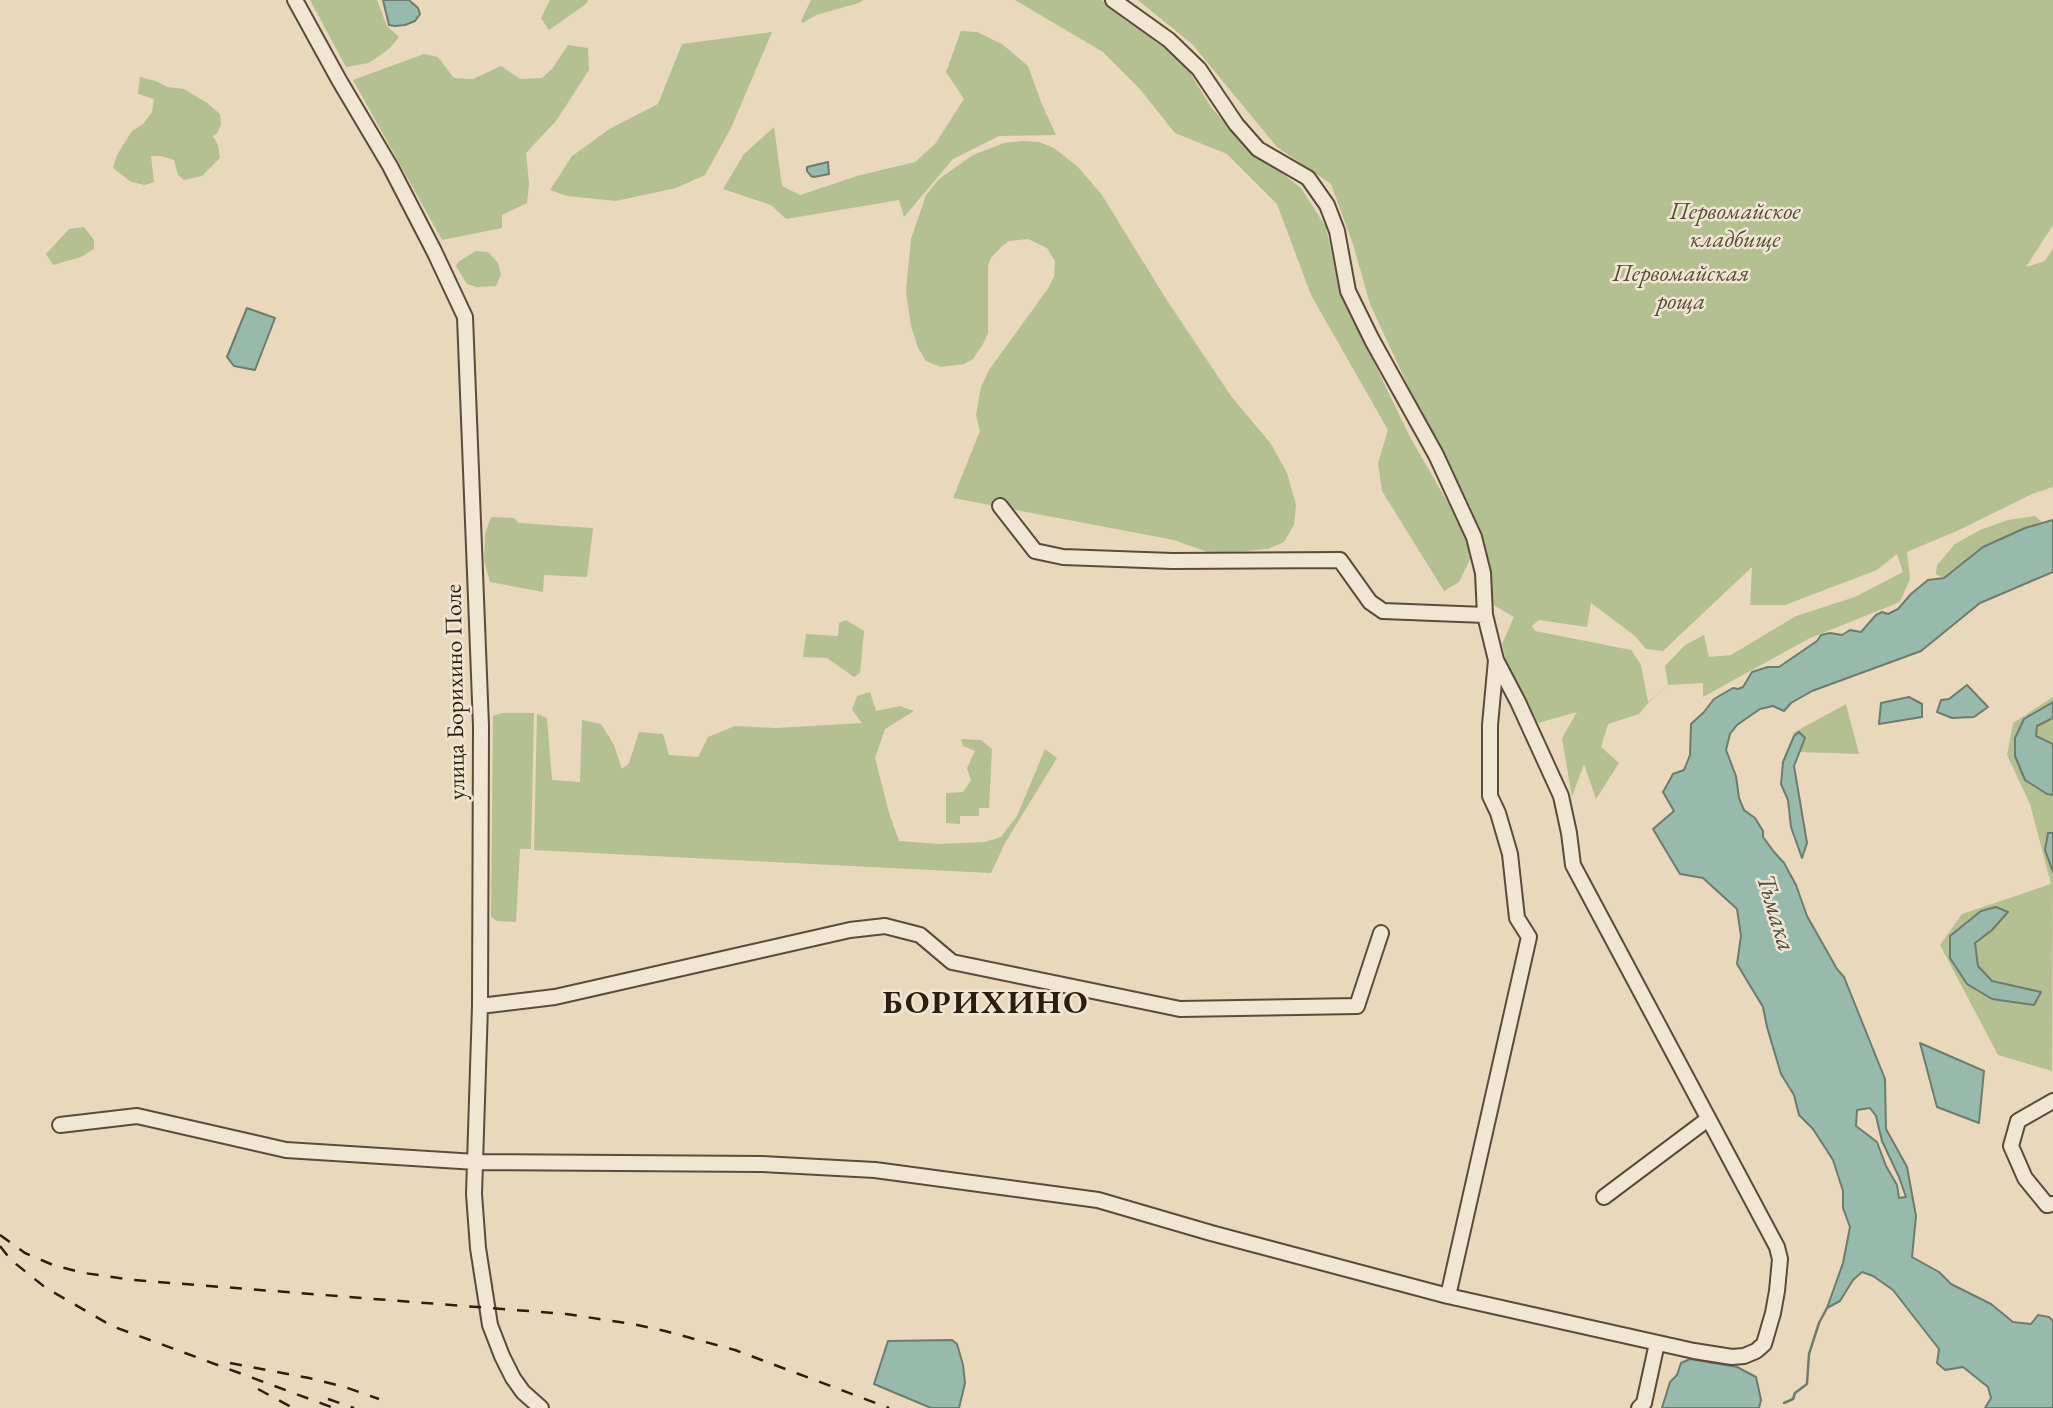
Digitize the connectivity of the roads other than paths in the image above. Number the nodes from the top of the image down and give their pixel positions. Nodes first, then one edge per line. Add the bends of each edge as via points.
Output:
1 (295, 0) edge
2 (1113, 0) edge
3 (1000, 506) dead end
4 (1485, 615) junction
5 (1496, 660) junction
6 (1381, 933) dead end
7 (480, 1006) junction
8 (2053, 1101) edge
9 (1708, 1119) junction
10 (60, 1125) dead end
11 (476, 1162) junction
12 (1604, 1196) dead end
13 (2053, 1204) edge
14 (1448, 1296) junction
15 (1657, 1343) junction
16 (541, 1408) edge
17 (1639, 1408) edge

1 - 7 street, улица Борихино Поле via 390,166 465,317 481,726
2 - 4 street via 1169,40 1199,69 1258,149 1308,178 1327,205 1337,231 1348,291 1436,455 1474,537 1483,573
3 - 4 street via 1035,551 1063,557 1172,561 1340,560 1370,602 1383,611
4 - 5 street
5 - 9 street via 1560,796 1573,865
5 - 14 street via 1490,796 1510,854 1517,918 1529,937
6 - 7 street via 1356,1006 1180,1009 951,961 920,935 886,926 849,930 555,997
7 - 11 street, улица Борихино Поле
8 - 13 street via 2018,1121 2011,1146 2025,1178 2047,1205
9 - 12 street
9 - 15 street via 1777,1247 1773,1313 1764,1343 1744,1356
10 - 11 street via 137,1116 286,1150
11 - 14 street via 762,1164 875,1170 1098,1200
11 - 16 street, улица Борихино Поле via 478,1248 490,1325 514,1380
14 - 15 street
15 - 17 street

